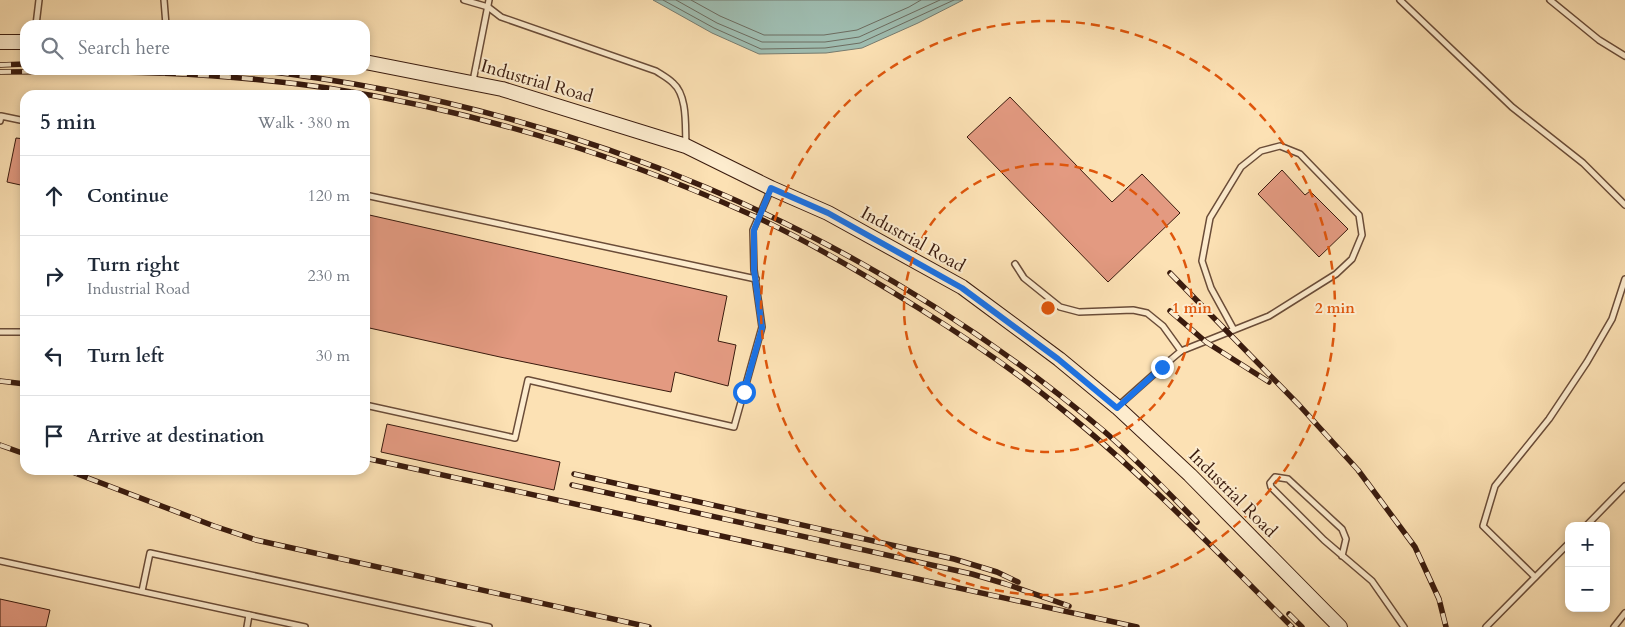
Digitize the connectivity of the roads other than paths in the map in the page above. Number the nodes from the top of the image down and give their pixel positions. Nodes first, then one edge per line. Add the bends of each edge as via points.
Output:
1 (39, 0) edge
2 (164, 0) edge
3 (464, 0) edge
4 (489, 0) edge
5 (1400, 0) edge
6 (1550, 0) edge
7 (488, 7) junction
8 (37, 20) edge
9 (166, 20) edge
10 (0, 42) edge
11 (20, 42) edge
12 (1625, 56) edge
13 (370, 63) edge
14 (473, 82) junction
15 (20, 120) edge
16 (0, 121) edge
17 (686, 146) junction
18 (771, 188) junction
19 (370, 195) edge
20 (1625, 204) edge
21 (1015, 264) dead end
22 (756, 279) junction
23 (1625, 279) edge
24 (1234, 330) junction
25 (0, 332) edge
26 (20, 332) edge
27 (1181, 351) junction
28 (370, 407) edge
29 (1117, 408) junction
30 (1625, 486) edge
31 (1590, 522) edge
32 (1565, 547) edge
33 (1342, 556) junction
34 (0, 561) edge
35 (1535, 577) junction
36 (142, 591) junction
37 (1625, 613) edge
38 (249, 615) junction
39 (247, 627) edge
40 (306, 627) edge
41 (489, 627) edge
42 (1340, 627) edge
43 (1404, 627) edge
44 (1486, 627) edge
45 (1614, 627) edge

1 - 8 lane
2 - 9 lane
3 - 7 lane
4 - 7 lane
5 - 20 lane via 1512,108 1583,163
6 - 12 lane via 1599,40
7 - 14 lane
7 - 17 lane via 501,17 656,71 680,92
10 - 11 street
13 - 14 street, Industrial Road
14 - 17 street, Industrial Road via 502,88
15 - 16 lane via 1,116
17 - 18 street, Industrial Road
18 - 22 lane via 754,230
18 - 29 street, Industrial Road via 828,213 962,288 1058,359
19 - 22 lane
21 - 27 lane via 1024,278 1060,306 1079,312 1133,310 1147,313 1164,326
22 - 28 lane via 762,328 734,427 528,380 515,438
23 - 35 lane via 1612,319 1587,362 1550,419 1495,486 1483,526
24 - 24 lane via 1269,316 1336,274 1352,259 1362,235 1358,215 1300,154 1280,146 1261,152 1241,167 1210,218 1202,261 1211,288
24 - 27 lane
25 - 26 lane
27 - 29 lane
29 - 42 street, Industrial Road via 1190,475
30 - 31 lane
32 - 35 lane
33 - 33 lane via 1271,487 1271,480 1275,477 1288,479 1342,528 1346,539
33 - 43 lane via 1372,582
34 - 36 lane
35 - 44 lane
36 - 38 lane
36 - 41 lane via 150,553
37 - 45 lane
38 - 39 lane
38 - 40 lane

